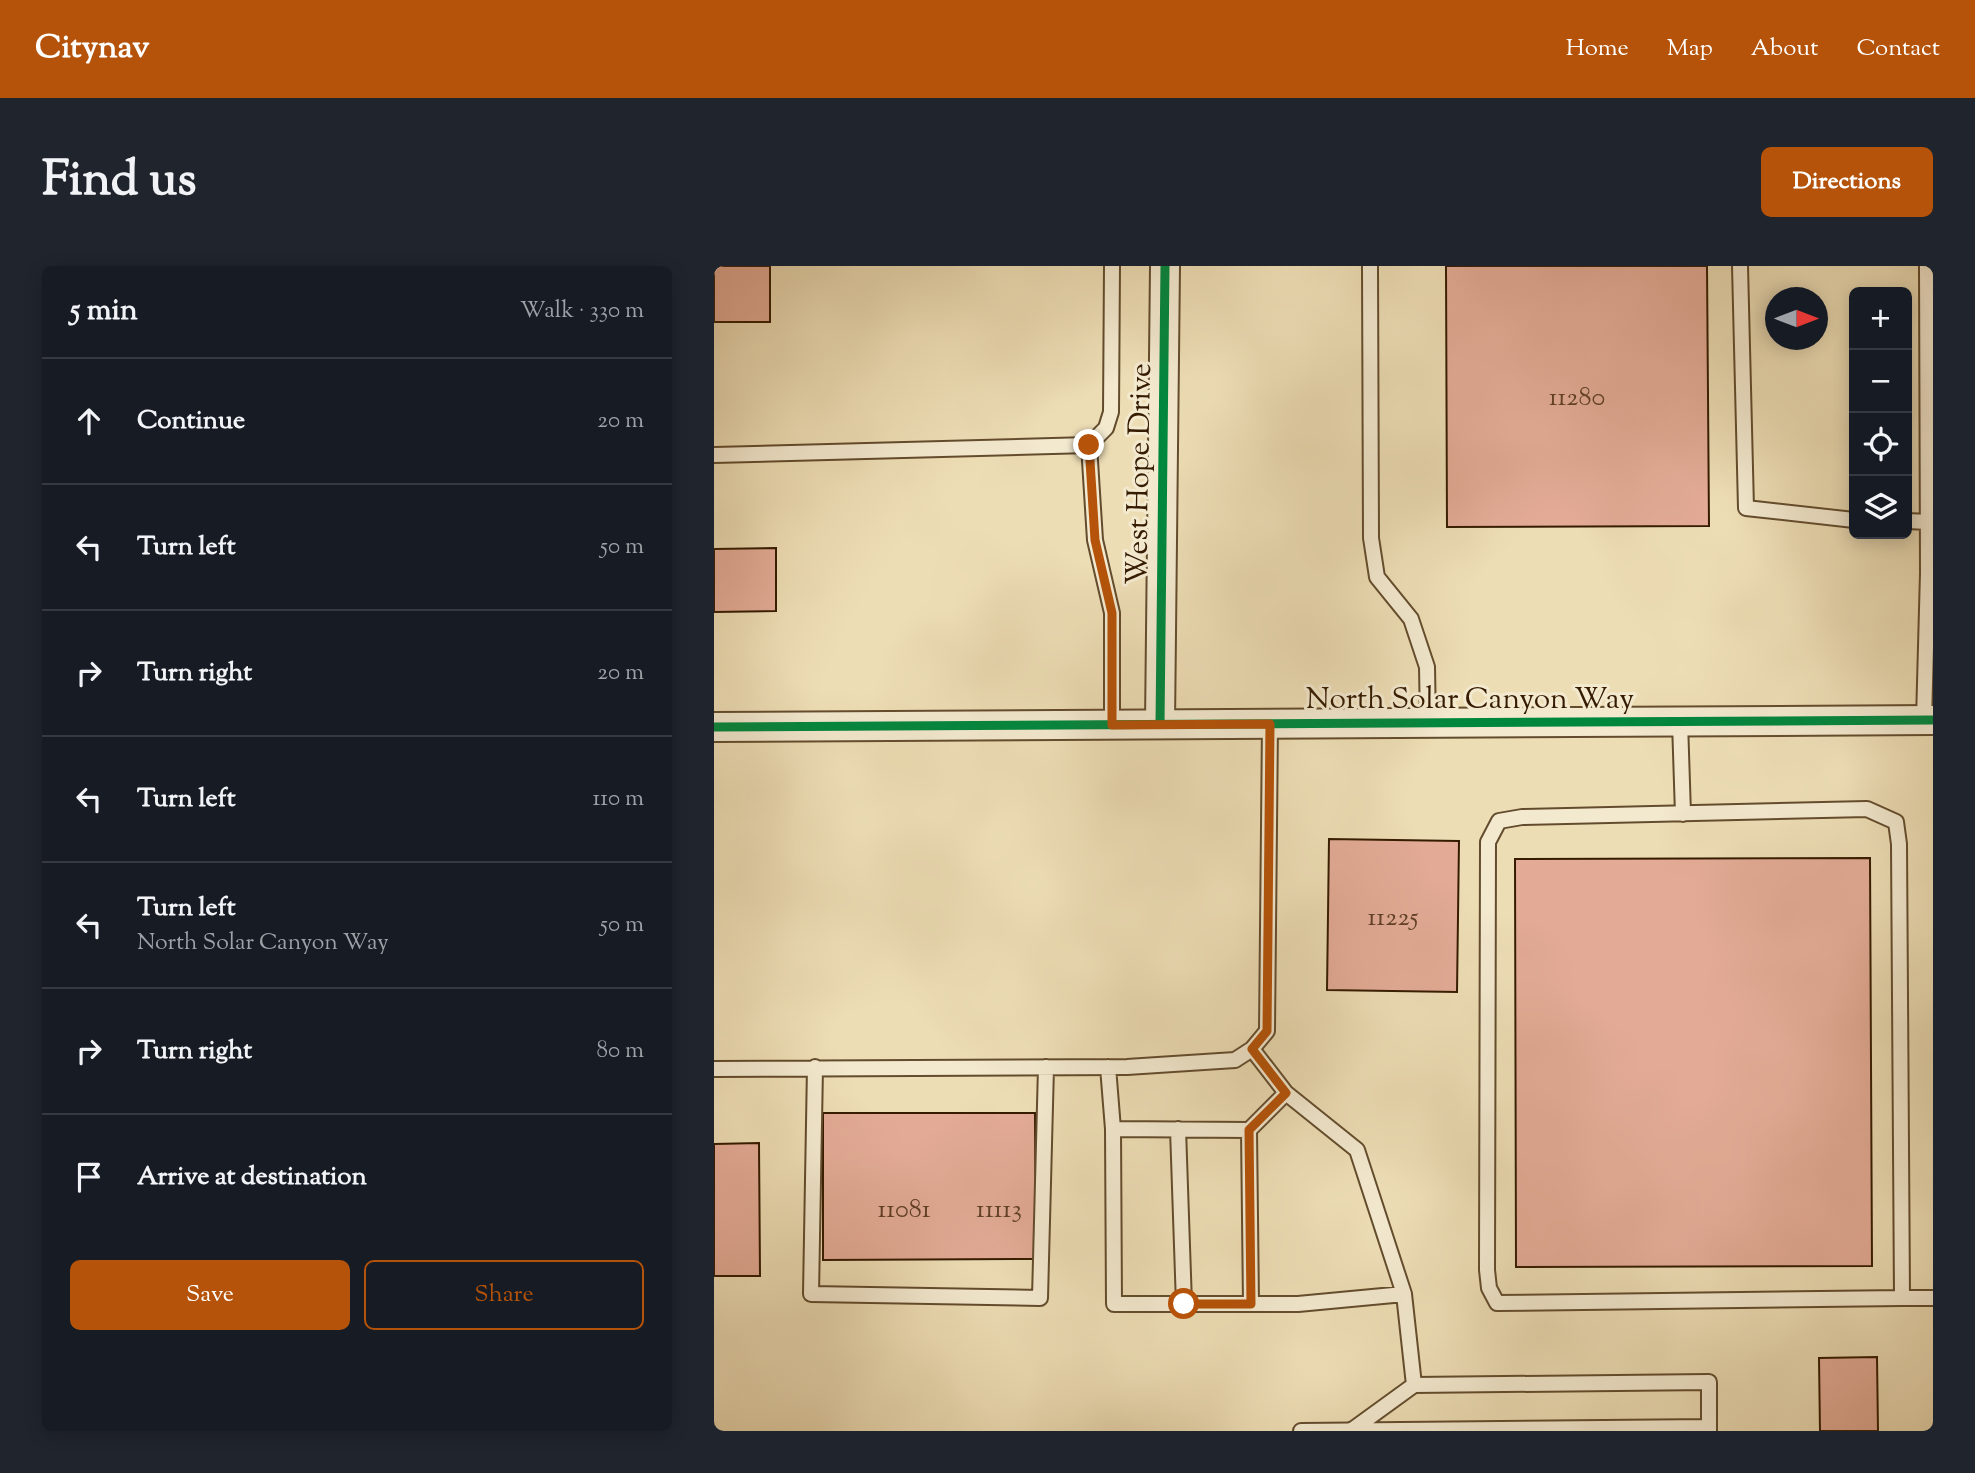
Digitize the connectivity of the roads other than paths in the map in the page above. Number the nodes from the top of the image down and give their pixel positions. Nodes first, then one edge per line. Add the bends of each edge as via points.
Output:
1 (1112, 266) edge
2 (1165, 266) edge
3 (1370, 266) edge
4 (1740, 266) edge
5 (1927, 266) edge
6 (1089, 445) junction
7 (714, 456) edge
8 (1849, 519) edge
9 (1912, 521) edge
10 (1928, 522) junction
11 (1928, 720) edge
12 (1680, 722) junction
13 (1428, 723) junction
14 (1160, 724) junction
15 (1270, 724) junction
16 (1112, 725) junction
17 (714, 727) edge
18 (1683, 814) junction
19 (1252, 1049) junction
20 (815, 1068) junction
21 (1046, 1068) junction
22 (1108, 1068) junction
23 (714, 1069) edge
24 (1286, 1093) junction
25 (1113, 1129) junction
26 (1178, 1129) junction
27 (1249, 1130) junction
28 (1404, 1294) junction
29 (1902, 1298) junction
30 (1933, 1298) edge
31 (1184, 1304) junction
32 (1251, 1304) junction
33 (1414, 1385) junction
34 (1709, 1429) edge
35 (1352, 1430) edge
36 (1301, 1431) edge

1 - 6 lane via 1111,412 1106,428
2 - 14 street, West Hope Drive
3 - 13 lane via 1371,538 1377,577 1410,619 1427,667
4 - 8 lane via 1746,508
5 - 10 lane
6 - 7 lane
6 - 16 lane via 1095,540 1112,613
9 - 10 lane
10 - 11 lane
11 - 12 street, North Solar Canyon Way
12 - 13 street, North Solar Canyon Way
12 - 18 lane
13 - 15 street, North Solar Canyon Way
14 - 15 street, North Solar Canyon Way
14 - 16 street, North Solar Canyon Way
15 - 19 lane via 1267,1031
16 - 17 street, North Solar Canyon Way
18 - 29 lane via 1867,809 1896,822
18 - 29 lane via 1522,817 1499,821 1488,842 1489,1288 1497,1303
19 - 22 lane via 1235,1060
19 - 24 lane
20 - 21 lane
20 - 21 lane via 810,1294 1040,1298
20 - 23 lane
21 - 22 lane
22 - 25 lane
24 - 27 lane
24 - 28 lane via 1357,1150
25 - 26 lane
25 - 31 lane via 1114,1304
26 - 27 lane
26 - 31 lane
27 - 32 lane
28 - 32 lane
28 - 33 lane
29 - 30 lane
31 - 32 lane
33 - 34 lane via 1709,1382
33 - 35 lane
34 - 35 lane
35 - 36 lane

